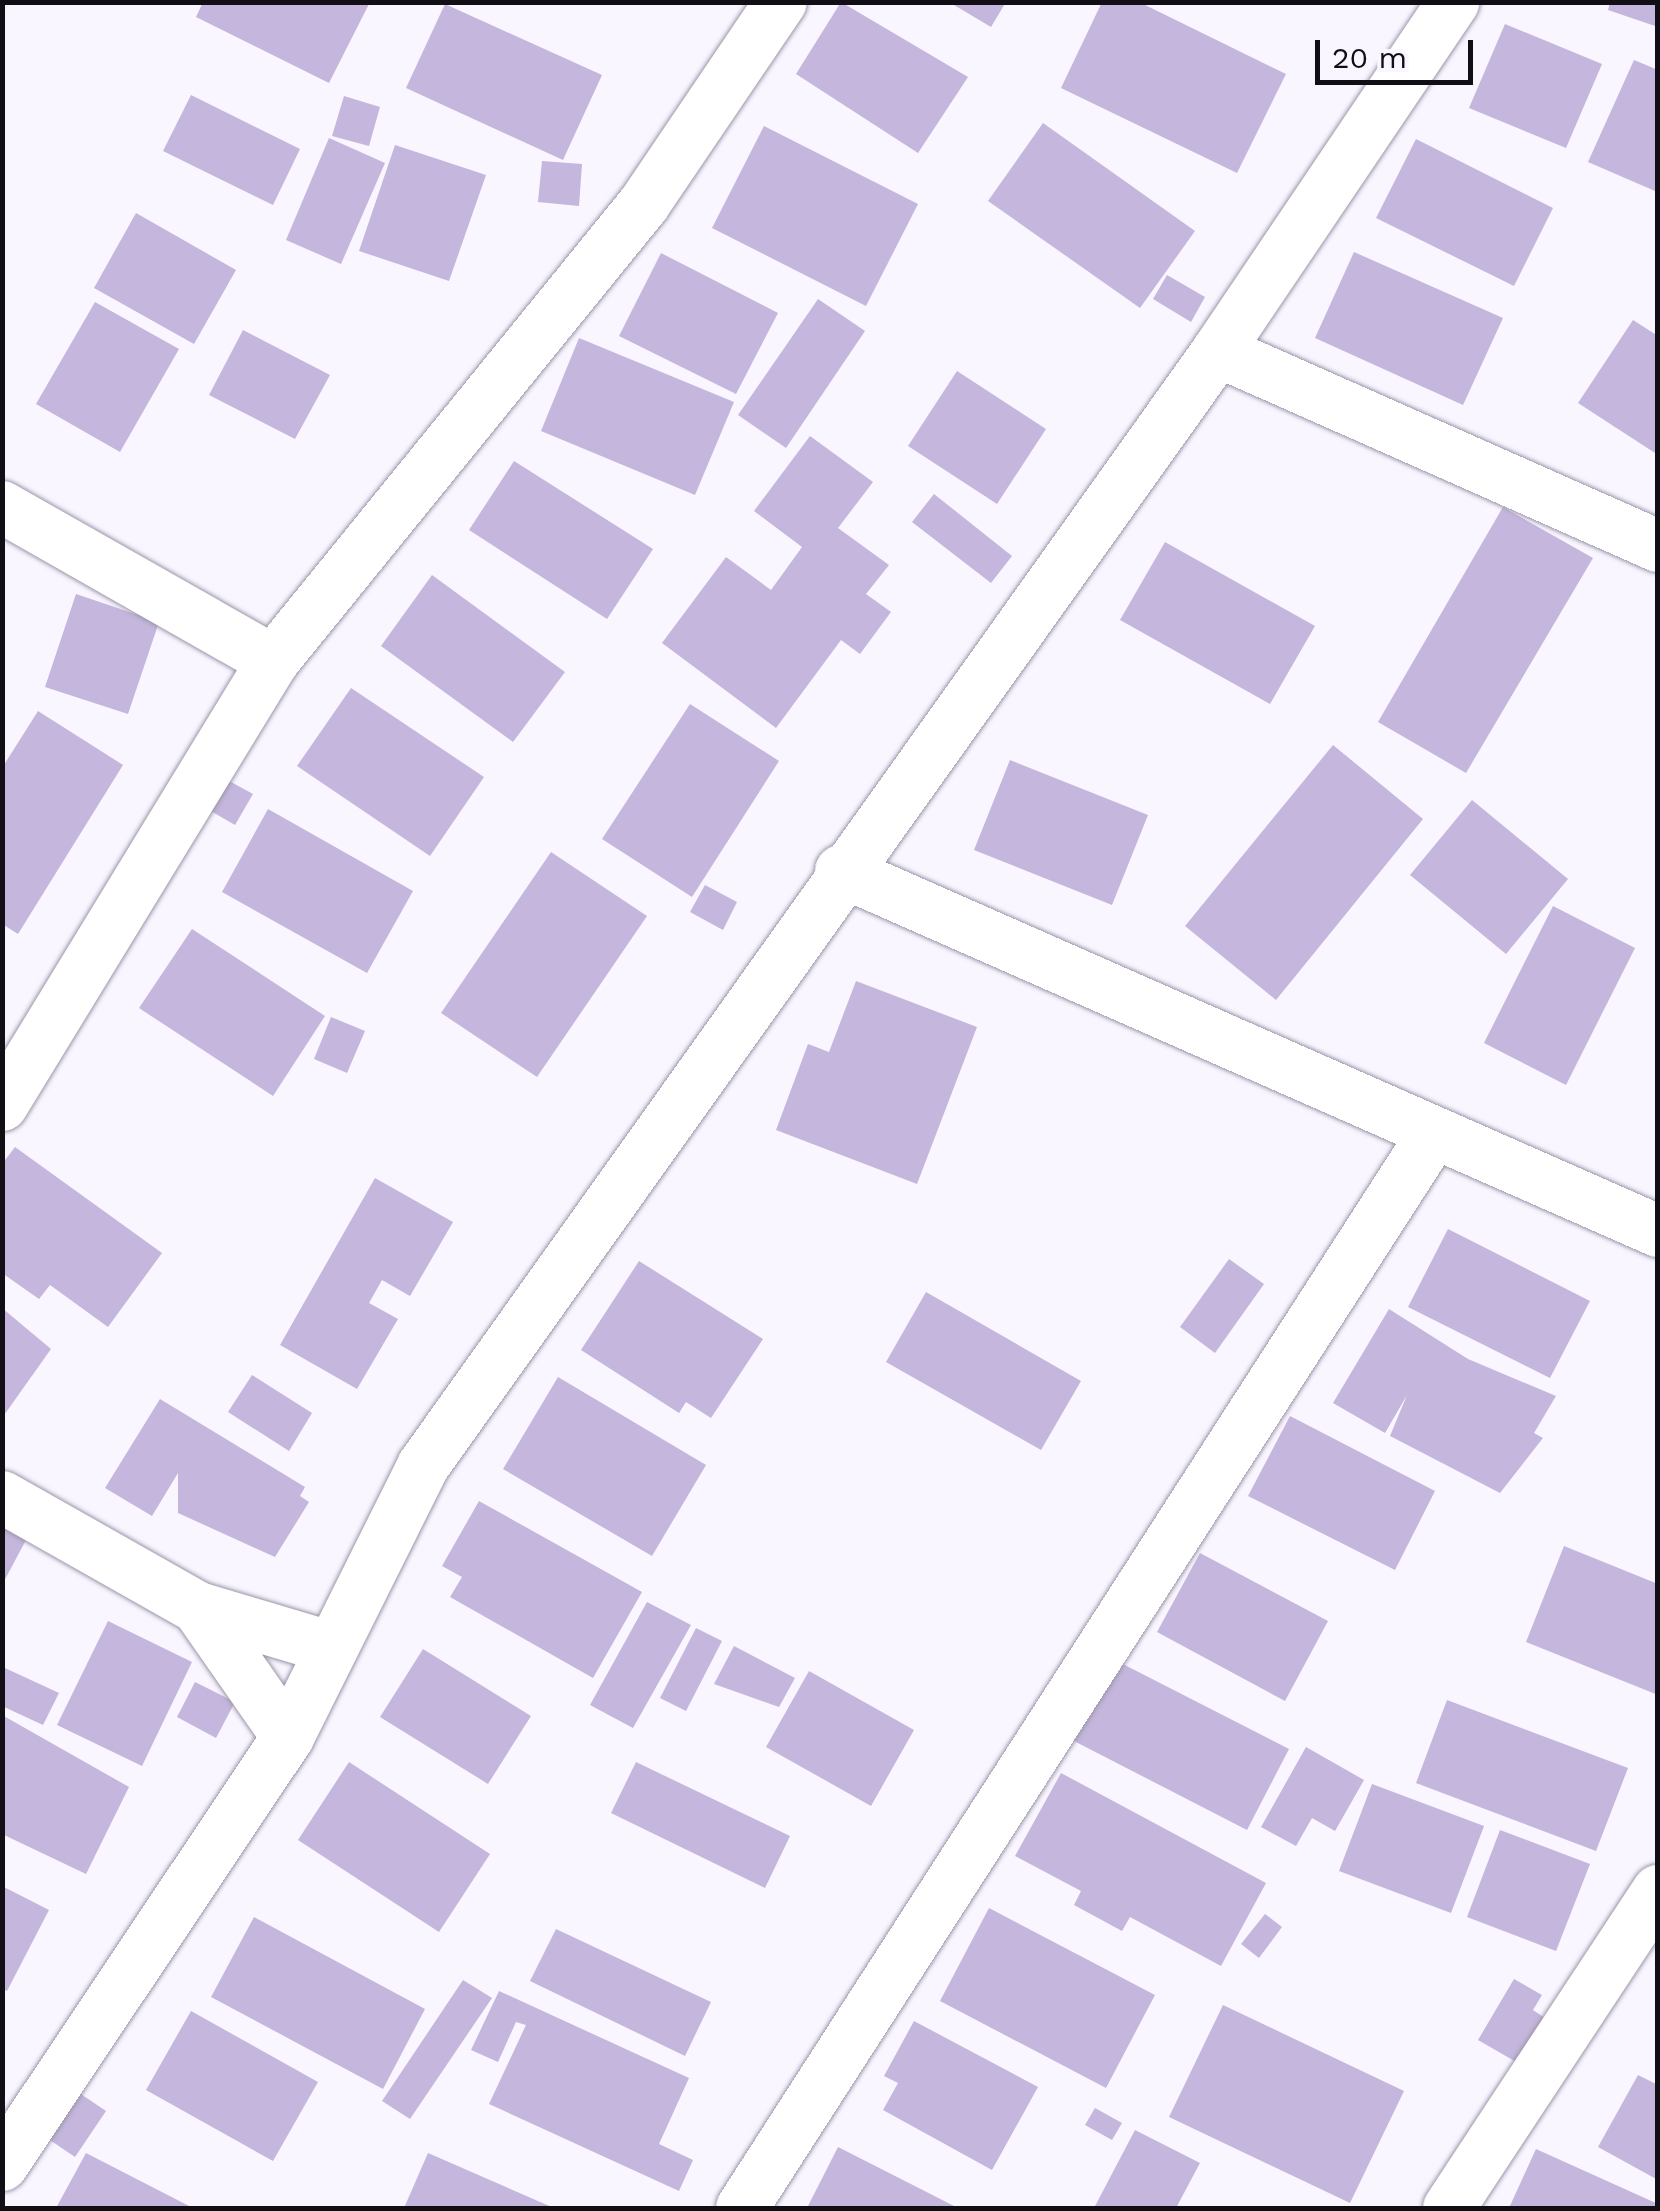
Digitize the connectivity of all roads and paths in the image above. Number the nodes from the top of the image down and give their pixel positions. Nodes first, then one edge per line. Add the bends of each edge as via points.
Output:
1 (782, 2) edge
2 (1453, 2) edge
3 (1218, 351) junction
4 (2, 506) edge
5 (1658, 546) edge
6 (273, 661) junction
7 (841, 871) junction
8 (2, 1105) edge
9 (1434, 1133) junction
10 (1658, 1232) edge
11 (2, 1497) edge
12 (198, 1608) junction
13 (332, 1648) junction
14 (288, 1737) junction
15 (1658, 1891) edge
16 (2, 2166) edge
17 (742, 2208) edge
18 (1448, 2208) edge

1 - 6 street via 644,204
2 - 3 street
3 - 5 street
3 - 7 street
4 - 6 street
6 - 8 street
7 - 9 street
7 - 13 street via 423,1466
9 - 10 street
9 - 17 street
11 - 12 street
12 - 13 street
12 - 14 street
13 - 14 street
14 - 16 street
15 - 18 street

